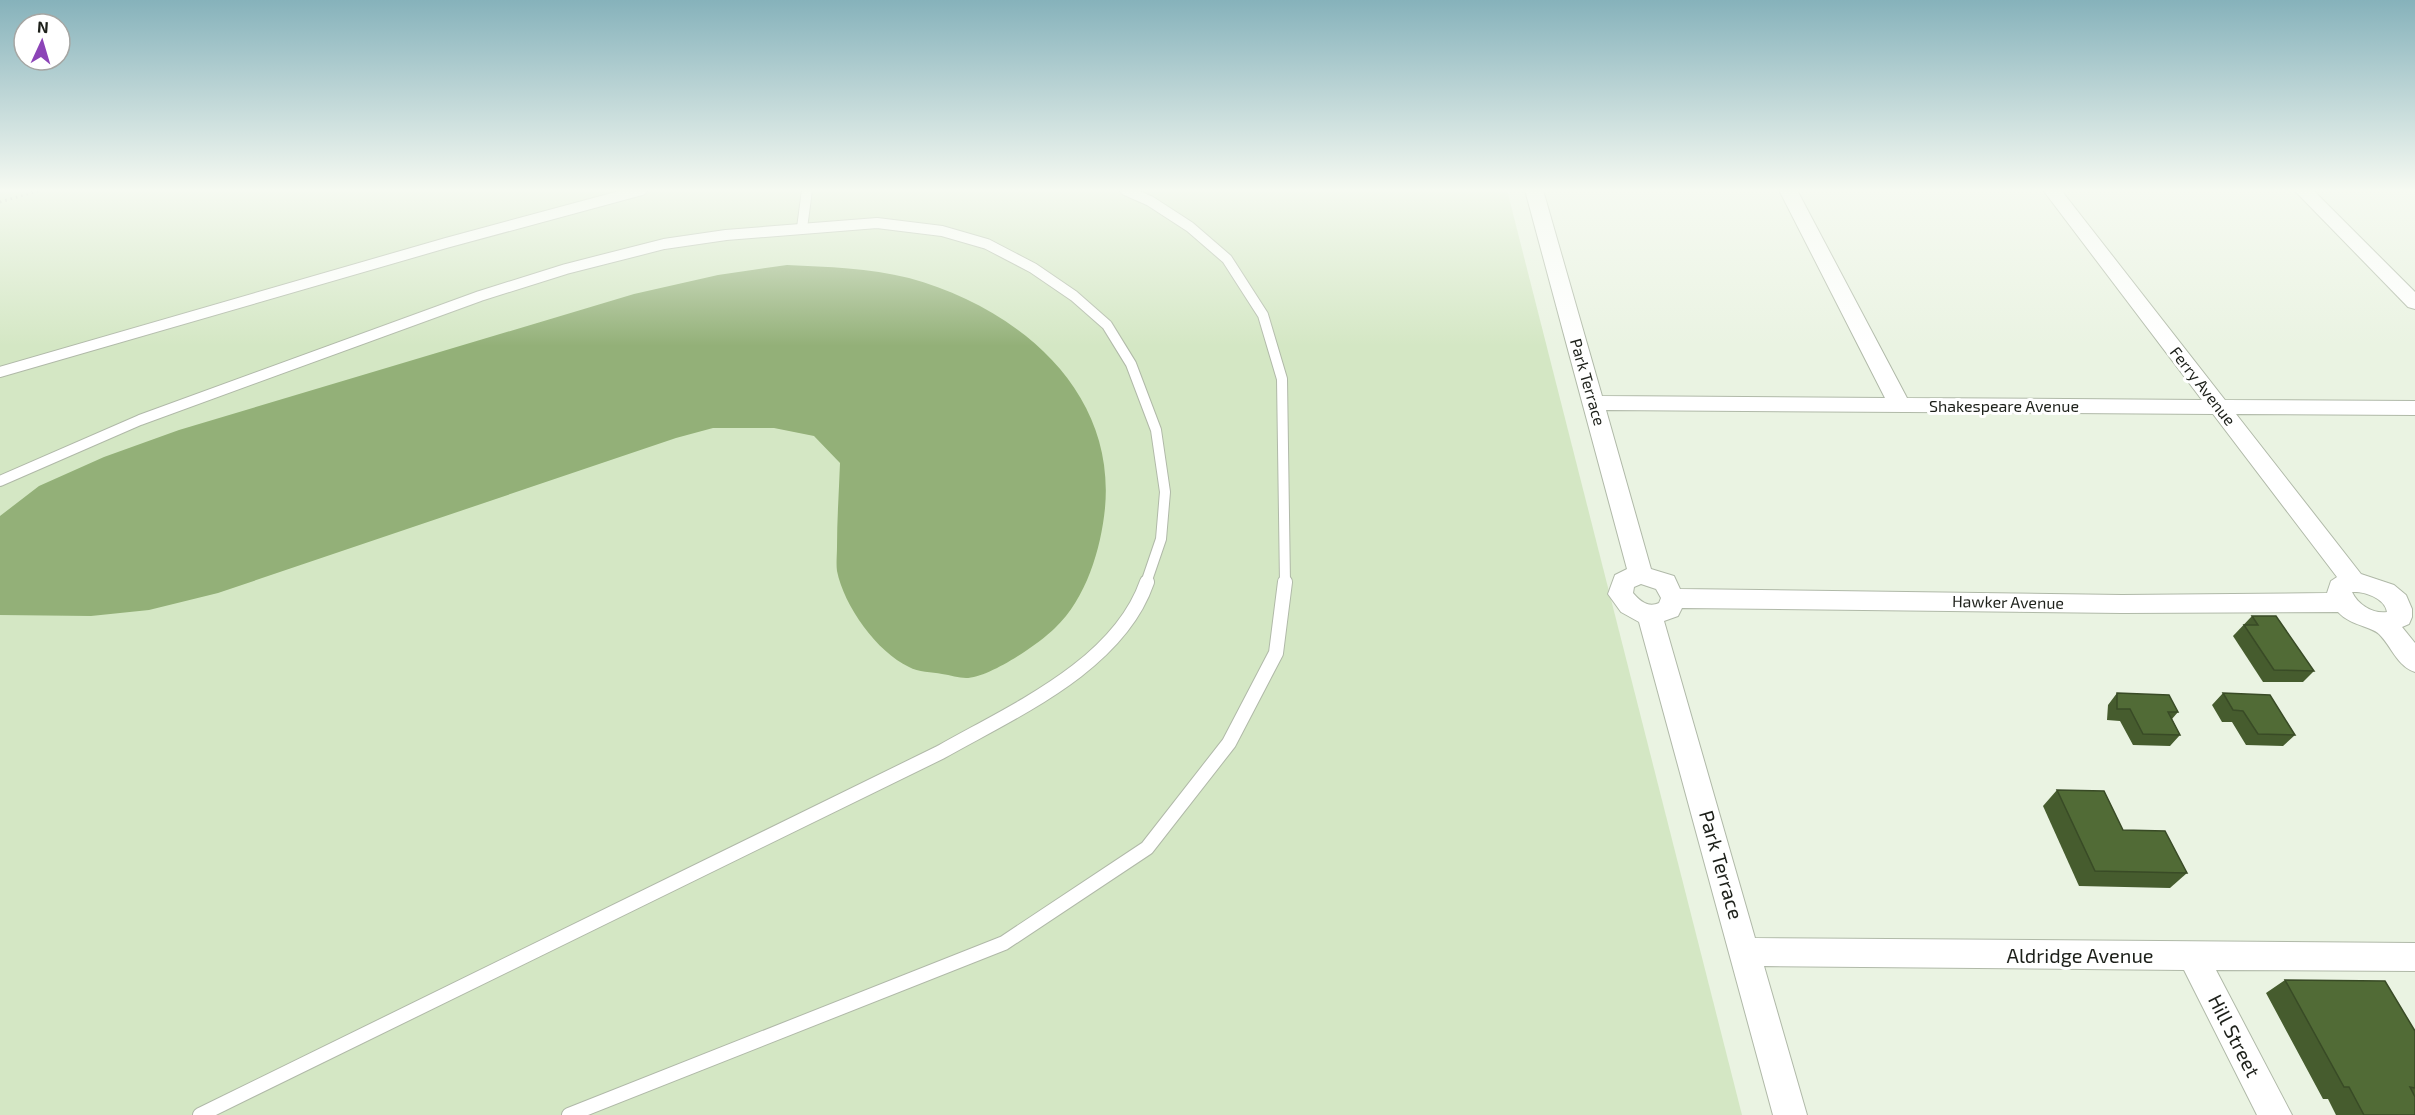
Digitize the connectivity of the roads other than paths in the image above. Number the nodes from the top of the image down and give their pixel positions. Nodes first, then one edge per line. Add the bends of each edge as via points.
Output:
1 (451, 242) edge
2 (681, 242) edge
3 (980, 242) edge
4 (1207, 242) edge
5 (1549, 242) edge
6 (1815, 242) edge
7 (2092, 242) edge
8 (2355, 242) edge
9 (2415, 303) edge
10 (0, 372) edge
11 (1594, 403) junction
12 (1899, 405) junction
13 (2219, 407) junction
14 (2415, 408) edge
15 (0, 481) edge
16 (1641, 575) junction
17 (2349, 592) junction
18 (1662, 607) junction
19 (2399, 610) edge
20 (2415, 662) edge
21 (1746, 952) junction
22 (2193, 956) junction
23 (2415, 957) edge
24 (200, 1115) edge
25 (569, 1115) edge
26 (1790, 1115) edge
27 (2275, 1115) edge

1 - 10 lane
2 - 15 lane via 566,269 480,296 140,420
3 - 24 lane via 1033,268 1107,325 1131,364 1156,430 1165,492 1161,539 1142,595 1118,634 1060,684 941,752
4 - 25 lane via 1227,259 1263,315 1282,379 1285,589 1278,642 1276,653 1229,742 1148,848 1004,943
5 - 11 street, Park Terrace
6 - 12 street
7 - 13 street, Ferry Avenue
8 - 9 street
11 - 12 street, Shakespeare Avenue
11 - 16 street, Park Terrace
12 - 13 street, Shakespeare Avenue
13 - 14 street, Shakespeare Avenue
13 - 17 street, Ferry Avenue
16 - 18 street via 1665,583
16 - 18 street via 1627,579 1620,594 1631,608
17 - 18 street, Hawker Avenue via 2111,604
17 - 19 street via 2378,588
17 - 19 street via 2362,616
18 - 21 street, Park Terrace
19 - 20 street
21 - 22 street, Aldridge Avenue
21 - 26 street, Park Terrace
22 - 23 street, Aldridge Avenue
22 - 27 street, Hill Street

